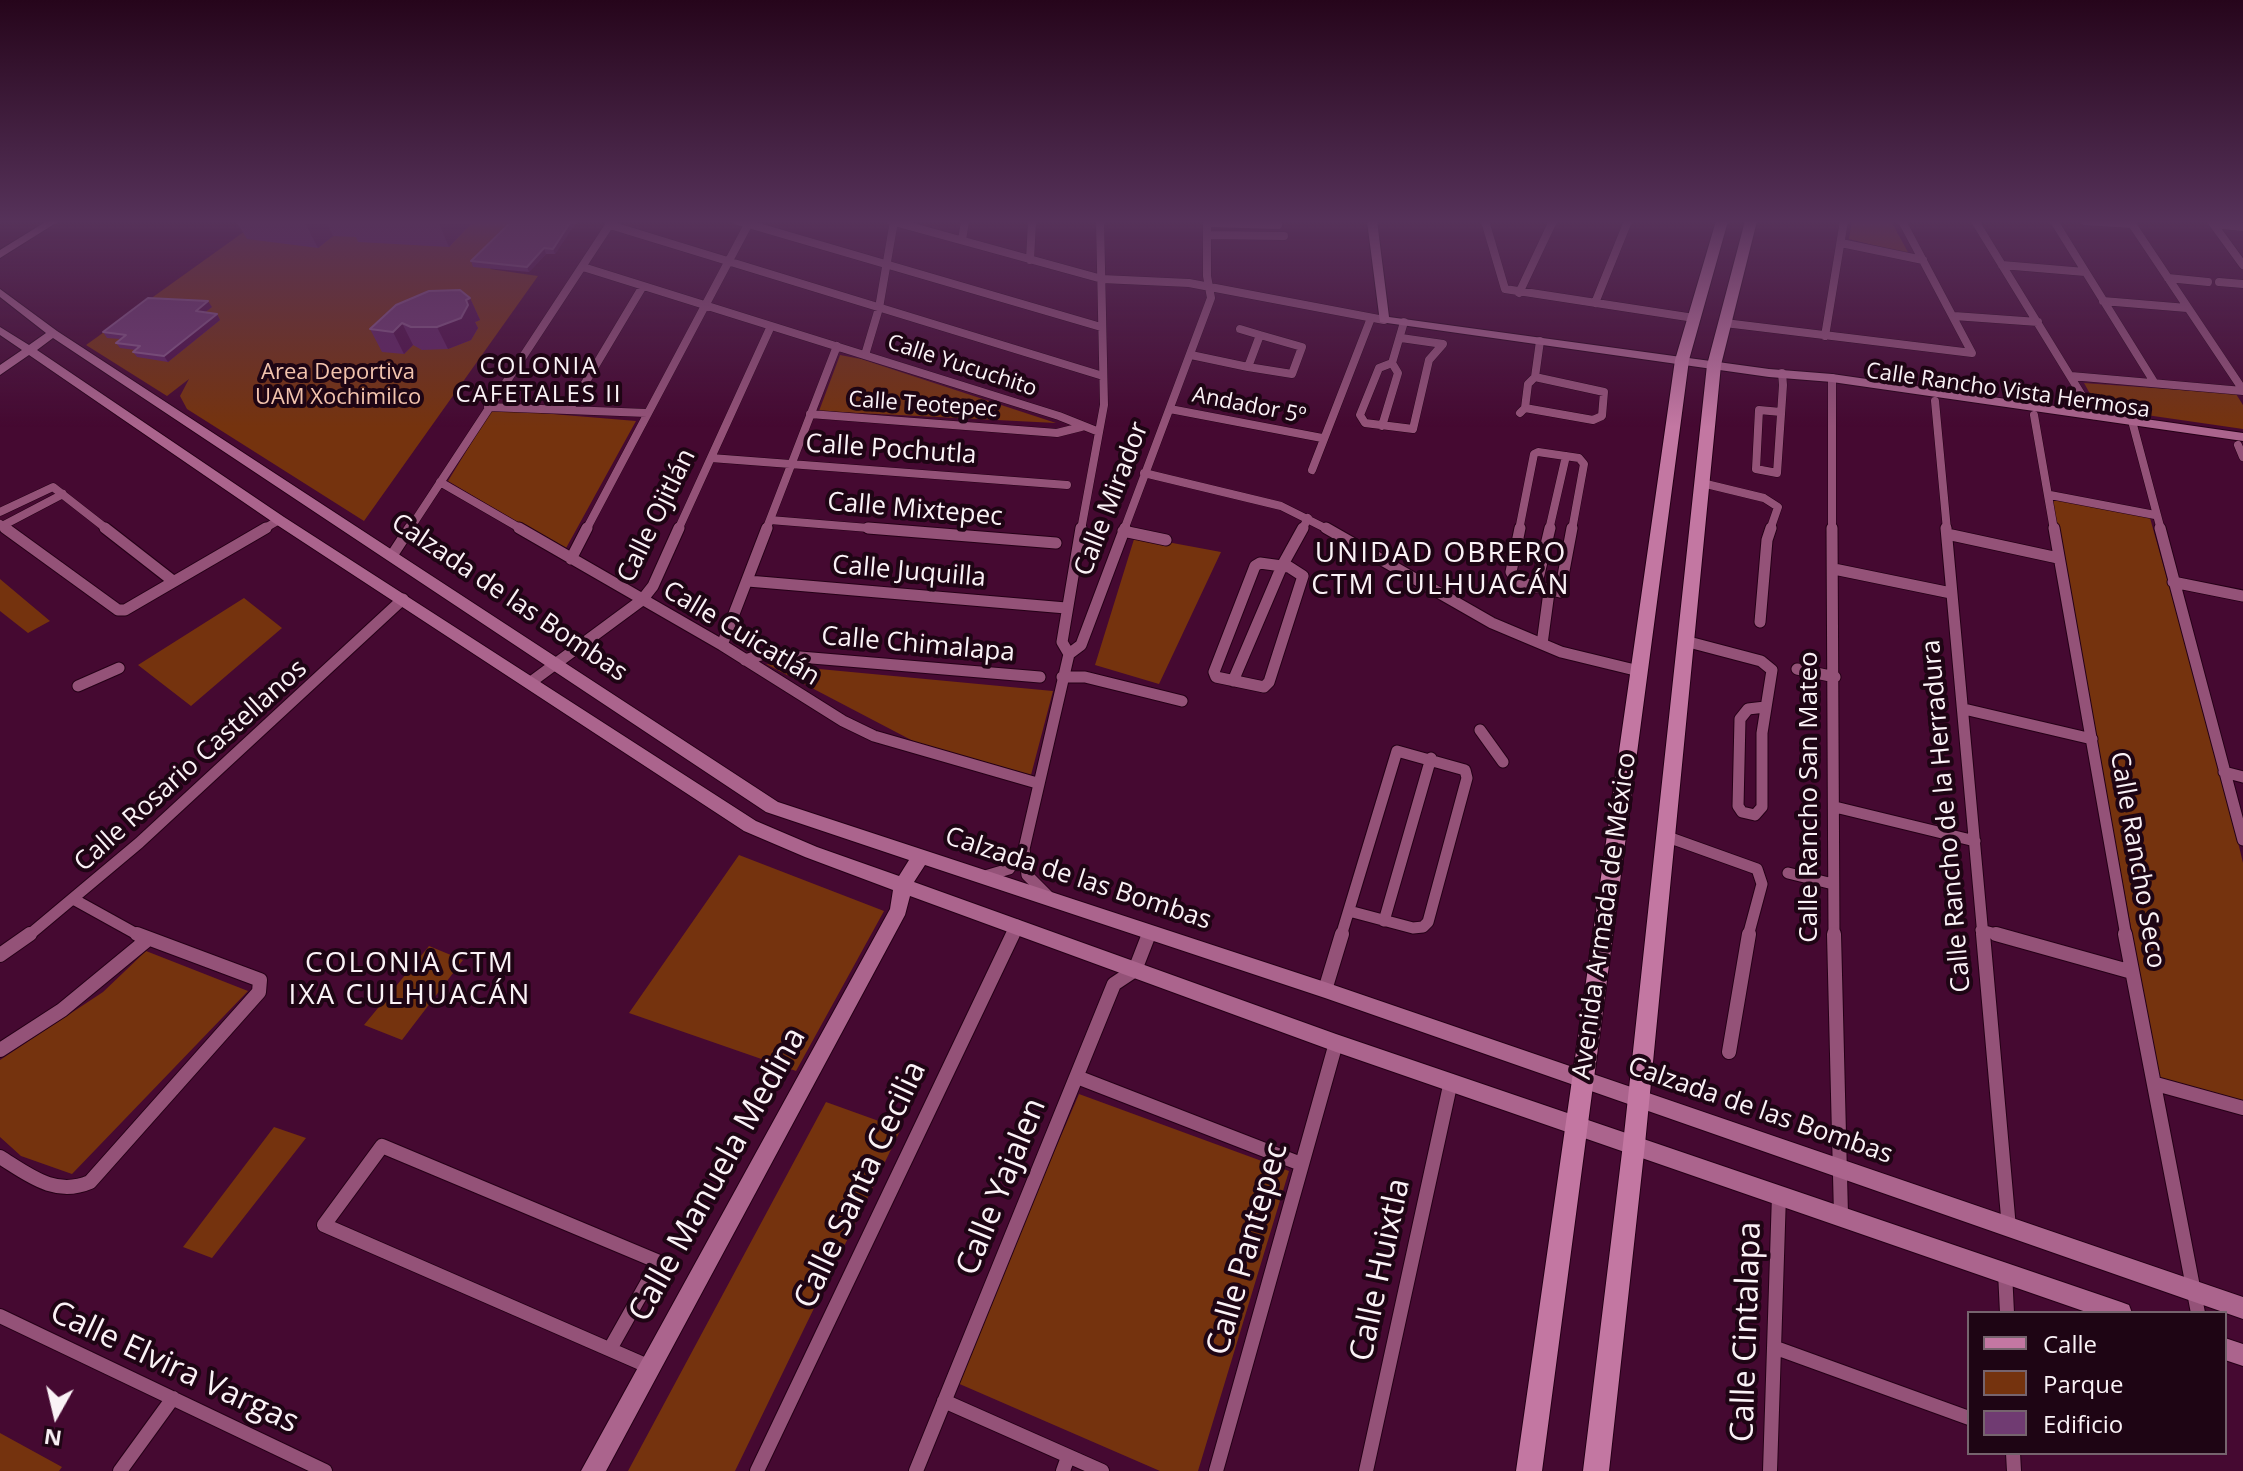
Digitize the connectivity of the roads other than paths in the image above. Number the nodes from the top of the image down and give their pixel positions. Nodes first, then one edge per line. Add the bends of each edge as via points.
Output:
1 (568, 290) edge
2 (641, 290) edge
3 (655, 290) edge
4 (712, 290) edge
5 (819, 290) edge
6 (881, 290) edge
7 (975, 290) edge
8 (1102, 290) edge
9 (1210, 290) edge
10 (1219, 290) edge
11 (1376, 290) edge
12 (1511, 290) edge
13 (1521, 290) edge
14 (1600, 290) edge
15 (1702, 290) edge
16 (1734, 290) edge
17 (1833, 290) edge
18 (1939, 290) edge
19 (2018, 290) edge
20 (2096, 290) edge
21 (2175, 290) edge
22 (0, 292) edge
23 (1519, 293) junction
24 (2103, 301) junction
25 (1595, 303) junction
26 (15, 304) junction
27 (703, 305) junction
28 (879, 308) junction
29 (2187, 308) junction
30 (0, 311) edge
31 (1954, 316) junction
32 (1694, 318) junction
33 (1378, 319) junction
34 (1404, 322) junction
35 (2038, 322) junction
36 (1725, 323) junction
37 (771, 326) junction
38 (1101, 327) junction
39 (1445, 328) junction
40 (1240, 329) dead end
41 (0, 330) edge
42 (53, 333) junction
43 (1260, 335) junction
44 (1825, 336) junction
45 (1401, 338) junction
46 (1540, 341) junction
47 (1443, 344) junction
48 (837, 346) junction
49 (30, 350) junction
50 (865, 355) junction
51 (1191, 355) junction
52 (1682, 360) junction
53 (1392, 363) junction
54 (1714, 365) junction
55 (1248, 367) junction
56 (0, 371) edge
57 (1778, 375) junction
58 (1103, 376) junction
59 (2071, 376) junction
60 (1535, 377) junction
61 (1832, 382) junction
62 (2154, 382) junction
63 (2243, 391) edge
64 (1935, 401) junction
65 (1984, 404) junction
66 (488, 407) junction
67 (1170, 409) junction
68 (569, 410) junction
69 (1781, 412) junction
70 (647, 413) junction
71 (810, 414) junction
72 (2034, 415) junction
73 (2094, 415) junction
74 (2133, 425) junction
75 (1382, 426) junction
76 (1081, 427) junction
77 (1099, 432) junction
78 (1324, 433) junction
79 (2242, 446) edge
80 (1566, 456) junction
81 (711, 458) junction
82 (791, 464) junction
83 (1312, 470) dead end
84 (1144, 473) junction
85 (440, 482) junction
86 (1702, 483) junction
87 (1067, 485) dead end
88 (63, 494) junction
89 (2050, 495) junction
90 (0, 512) edge
91 (2155, 515) junction
92 (1308, 518) junction
93 (279, 520) junction
94 (770, 520) junction
95 (1, 525) edge
96 (1123, 531) junction
97 (1947, 534) junction
98 (1166, 540) dead end
99 (1056, 543) dead end
100 (393, 554) junction
101 (2058, 558) junction
102 (571, 559) junction
103 (1282, 566) junction
104 (1834, 569) junction
105 (173, 581) junction
106 (748, 581) junction
107 (2173, 582) junction
108 (1536, 587) junction
109 (1549, 592) junction
110 (1951, 593) junction
111 (2243, 596) edge
112 (403, 599) junction
113 (642, 600) junction
114 (1066, 608) junction
115 (1760, 622) dead end
116 (1685, 641) junction
117 (1542, 644) junction
118 (722, 645) junction
119 (1069, 654) junction
120 (745, 660) junction
121 (557, 663) junction
122 (119, 668) dead end
123 (1797, 669) dead end
124 (1639, 671) junction
125 (1040, 677) dead end
126 (1062, 677) junction
127 (1835, 677) junction
128 (1233, 681) junction
129 (531, 682) junction
130 (78, 686) dead end
131 (1182, 701) dead end
132 (1765, 707) junction
133 (1964, 709) junction
134 (1480, 730) dead end
135 (2092, 739) junction
136 (1431, 758) junction
137 (1503, 762) dead end
138 (2224, 772) junction
139 (2243, 777) edge
140 (1037, 783) junction
141 (1835, 807) junction
142 (828, 827) junction
143 (1665, 836) junction
144 (2243, 840) edge
145 (1975, 841) junction
146 (1024, 849) junction
147 (811, 852) junction
148 (920, 857) junction
149 (1788, 873) dead end
150 (981, 877) junction
151 (1833, 884) junction
152 (903, 885) junction
153 (75, 900) junction
154 (1052, 900) junction
155 (1349, 911) junction
156 (1384, 921) junction
157 (1017, 925) junction
158 (1981, 930) junction
159 (1150, 932) junction
160 (147, 940) junction
161 (0, 955) edge
162 (1135, 970) junction
163 (2132, 972) junction
164 (1325, 990) junction
165 (1336, 1043) junction
166 (0, 1050) edge
167 (1729, 1052) dead end
168 (1077, 1077) junction
169 (1582, 1079) junction
170 (1451, 1081) junction
171 (2156, 1084) junction
172 (1638, 1099) junction
173 (2243, 1108) edge
174 (1577, 1125) junction
175 (1634, 1144) junction
176 (0, 1157) edge
177 (1301, 1164) junction
178 (1841, 1169) junction
179 (1779, 1195) junction
180 (1841, 1215) junction
181 (2009, 1228) junction
182 (2005, 1272) junction
183 (2193, 1290) junction
184 (2243, 1308) edge
185 (2007, 1311) edge
186 (2115, 1311) edge
187 (2198, 1311) edge
188 (0, 1316) edge
189 (1776, 1348) junction
190 (610, 1349) junction
191 (650, 1367) junction
192 (173, 1398) junction
193 (944, 1401) junction
194 (1967, 1417) edge
195 (1066, 1464) edge
196 (120, 1471) edge
197 (325, 1471) edge
198 (593, 1471) edge
199 (757, 1471) edge
200 (916, 1471) edge
201 (1102, 1471) edge
202 (1216, 1471) edge
203 (1366, 1471) edge
204 (1529, 1471) edge
205 (1596, 1471) edge
206 (1770, 1471) edge

1 - 66 street
2 - 68 street
3 - 27 street, Calle Yucuchito
4 - 27 street
5 - 28 street
6 - 28 street
7 - 38 street
8 - 38 street
9 - 51 street, Calle Mirador
10 - 33 street, Calle Rancho Vista Hermosa
11 - 33 main road
12 - 23 street
13 - 23 street
14 - 25 street
15 - 32 main road, Avenida Armada de México
16 - 36 main road, Avenida Armada de México
17 - 44 street
18 - 31 street
19 - 35 street
20 - 24 street
21 - 29 street
22 - 26 main road, Calzada de las Bombas
23 - 25 street
24 - 29 street
24 - 62 street
25 - 32 street
26 - 30 main road
26 - 42 main road, Calzada de las Bombas
27 - 37 street, Calle Yucuchito
27 - 70 street
28 - 50 street
28 - 58 street
29 - 63 street
31 - 35 street
31 - 44 street via 1972,353
32 - 52 main road, Avenida Armada de México
33 - 34 main road, Calle Rancho Vista Hermosa
33 - 78 street
34 - 39 main road, Calle Rancho Vista Hermosa
34 - 45 street
35 - 59 street
36 - 44 street
36 - 54 main road, Avenida Armada de México
37 - 48 street, Calle Yucuchito
37 - 81 street, Calle Ojitlán
38 - 58 street
39 - 46 main road, Calle Rancho Vista Hermosa
39 - 47 street
40 - 43 street
41 - 49 main road
42 - 49 main road
42 - 100 main road, Calzada de las Bombas
43 - 55 street
43 - 55 street via 1296,343 1302,352 1292,374
45 - 47 street
45 - 53 street
46 - 52 main road, Calle Rancho Vista Hermosa
46 - 60 street
47 - 75 street via 1429,360 1413,429
48 - 50 street, Calle Yucuchito
48 - 71 street
49 - 56 main road
49 - 93 main road
50 - 76 street, Calle Yucuchito
51 - 55 street
51 - 67 street, Calle Mirador
52 - 54 main road, Calle Rancho Vista Hermosa
52 - 124 main road, Avenida Armada de México
53 - 75 street via 1398,373
53 - 75 street via 1379,368 1360,415 1365,423
54 - 57 main road, Calle Rancho Vista Hermosa
54 - 86 main road, Avenida Armada de México
57 - 61 main road, Calle Rancho Vista Hermosa
57 - 69 street
58 - 77 street
59 - 62 street
59 - 73 street
60 - 60 street via 1604,392 1602,416 1593,420 1522,411 1528,384
61 - 64 main road, Calle Rancho Vista Hermosa
61 - 65 main road, Calle Rancho Vista Hermosa
61 - 104 street, Calle Rancho San Mateo
62 - 63 street
64 - 65 main road, Calle Rancho Vista Hermosa
64 - 97 street, Calle Rancho de la Herradura
65 - 72 main road, Calle Rancho Vista Hermosa
65 - 73 main road, Calle Rancho Vista Hermosa
66 - 68 street
66 - 85 street
67 - 78 street, Andador 5º
67 - 84 street, Calle Mirador
68 - 70 street
69 - 69 street via 1777,473 1756,469 1759,410
70 - 102 street
71 - 76 street, Calle Teotepec via 1057,433
71 - 82 street
72 - 74 main road, Calle Rancho Vista Hermosa
72 - 89 street, Calle Rancho Seco
73 - 74 main road, Calle Rancho Vista Hermosa
74 - 79 main road, Calle Rancho Vista Hermosa
74 - 91 street
76 - 77 street, Calle Yucuchito
77 - 114 street
78 - 83 street
80 - 108 street
80 - 108 street via 1534,454 1511,572
80 - 109 street via 1584,464 1562,590
81 - 82 street, Calle Pochutla
81 - 113 street, Calle Ojitlán
82 - 87 street, Calle Pochutla
82 - 94 street
84 - 92 street via 1281,506
84 - 96 street, Calle Mirador
85 - 100 street
85 - 102 street, Calle Cuicatlán
86 - 115 street via 1776,504 1767,540
86 - 116 main road, Avenida Armada de México
88 - 90 street via 46,488
88 - 95 street
88 - 105 street
89 - 91 street
89 - 101 street, Calle Rancho Seco
91 - 107 street
92 - 103 street
92 - 117 street via 1492,623
93 - 105 street
93 - 112 main road
94 - 99 street, Calle Mixtepec
94 - 106 street
95 - 105 street via 113,609 125,610
96 - 98 street
96 - 119 street, Calle Mirador via 1081,645
97 - 101 street
97 - 110 street, Calle Rancho de la Herradura
100 - 121 main road, Calzada de las Bombas
101 - 135 street, Calle Rancho Seco
102 - 113 street, Calle Cuicatlán
103 - 128 street
103 - 128 street via 1255,566 1214,672
103 - 128 street via 1303,576 1269,682 1256,688
104 - 110 street
104 - 127 street, Calle Rancho San Mateo
106 - 114 street, Calle Juquilla
106 - 118 street
107 - 111 street
107 - 138 street
108 - 109 street
109 - 117 street
110 - 133 street, Calle Rancho de la Herradura
112 - 129 main road
112 - 153 street, Calle Rosario Castellanos via 254,743
113 - 118 street, Calle Cuicatlán
113 - 121 street, Calle Ojitlán
114 - 119 street via 1062,642
116 - 132 street via 1769,666
116 - 143 main road, Avenida Armada de México
117 - 124 street
118 - 120 street, Calle Cuicatlán
119 - 126 street
120 - 125 street, Calle Chimalapa via 764,654
120 - 140 street, Calle Cuicatlán via 874,736
121 - 129 street, Calle Ojitlán
121 - 142 main road, Calzada de las Bombas via 772,807
122 - 130 street
123 - 127 street
124 - 169 main road, Avenida Armada de México
126 - 131 street via 1085,677
126 - 140 street
127 - 141 street, Calle Rancho San Mateo
129 - 147 main road via 722,810
132 - 132 street via 1762,807 1755,815 1738,806 1740,719 1748,709
133 - 135 street
133 - 145 street, Calle Rancho de la Herradura
134 - 137 street
135 - 163 street, Calle Rancho Seco
136 - 155 street via 1397,751
136 - 156 street
136 - 156 street via 1465,770 1467,778 1428,922 1413,928
138 - 139 street
138 - 144 street
140 - 146 street
141 - 145 street
141 - 151 street, Calle Rancho San Mateo
142 - 147 main road
142 - 148 main road, Calzada de las Bombas
143 - 167 street via 1757,869 1762,884
143 - 172 main road, Avenida Armada de México
145 - 158 street, Calle Rancho de la Herradura
146 - 150 street via 1010,868
146 - 154 street via 1027,875
147 - 152 main road
148 - 150 main road, Calzada de las Bombas
148 - 152 main road
149 - 151 street
150 - 154 main road, Calzada de las Bombas
151 - 178 street, Calle Rancho San Mateo
152 - 157 main road
152 - 191 main road, Calle Manuela Medina via 899,910
153 - 160 street
153 - 161 street, Calle Rosario Castellanos
154 - 159 main road, Calzada de las Bombas
155 - 156 street
155 - 164 street
157 - 162 main road
157 - 199 street, Calle Santa Cecilia
158 - 163 street
158 - 181 street, Calle Rancho de la Herradura
159 - 162 street, Calle Yajalen
159 - 164 main road, Calzada de las Bombas
160 - 166 street via 62,1010
160 - 176 street via 260,980 259,992 90,1182 63,1191
162 - 165 main road
162 - 168 street, Calle Yajalen via 1114,984
163 - 171 street, Calle Rancho Seco
164 - 169 main road, Calzada de las Bombas
165 - 170 main road
165 - 177 street, Calle Pantepec
168 - 177 street
168 - 193 street, Calle Yajalen
169 - 172 main road, Calzada de las Bombas
169 - 174 main road, Avenida Armada de México
170 - 174 main road
170 - 203 street, Calle Huixtla
171 - 173 street
171 - 183 street, Calle Rancho Seco
172 - 175 main road, Avenida Armada de México
172 - 178 main road, Calzada de las Bombas
174 - 175 main road
174 - 204 main road, Avenida Armada de México
175 - 179 main road
175 - 205 main road, Avenida Armada de México
177 - 202 street, Calle Pantepec
178 - 180 street, Calle Rancho San Mateo
178 - 181 main road, Calzada de las Bombas
179 - 180 main road
179 - 189 street, Calle Cintalapa
180 - 182 main road
181 - 183 main road, Calzada de las Bombas
182 - 185 street
182 - 186 main road
183 - 184 main road, Calzada de las Bombas
183 - 187 street, Calle Rancho Seco
188 - 192 street, Calle Elvira Vargas
189 - 194 street
189 - 206 street, Calle Cintalapa
190 - 190 street via 659,1262 382,1146 324,1225
190 - 191 street
191 - 198 main road, Calle Manuela Medina
192 - 196 street
192 - 197 street, Calle Elvira Vargas
193 - 195 street
193 - 200 street, Calle Yajalen
195 - 201 street

